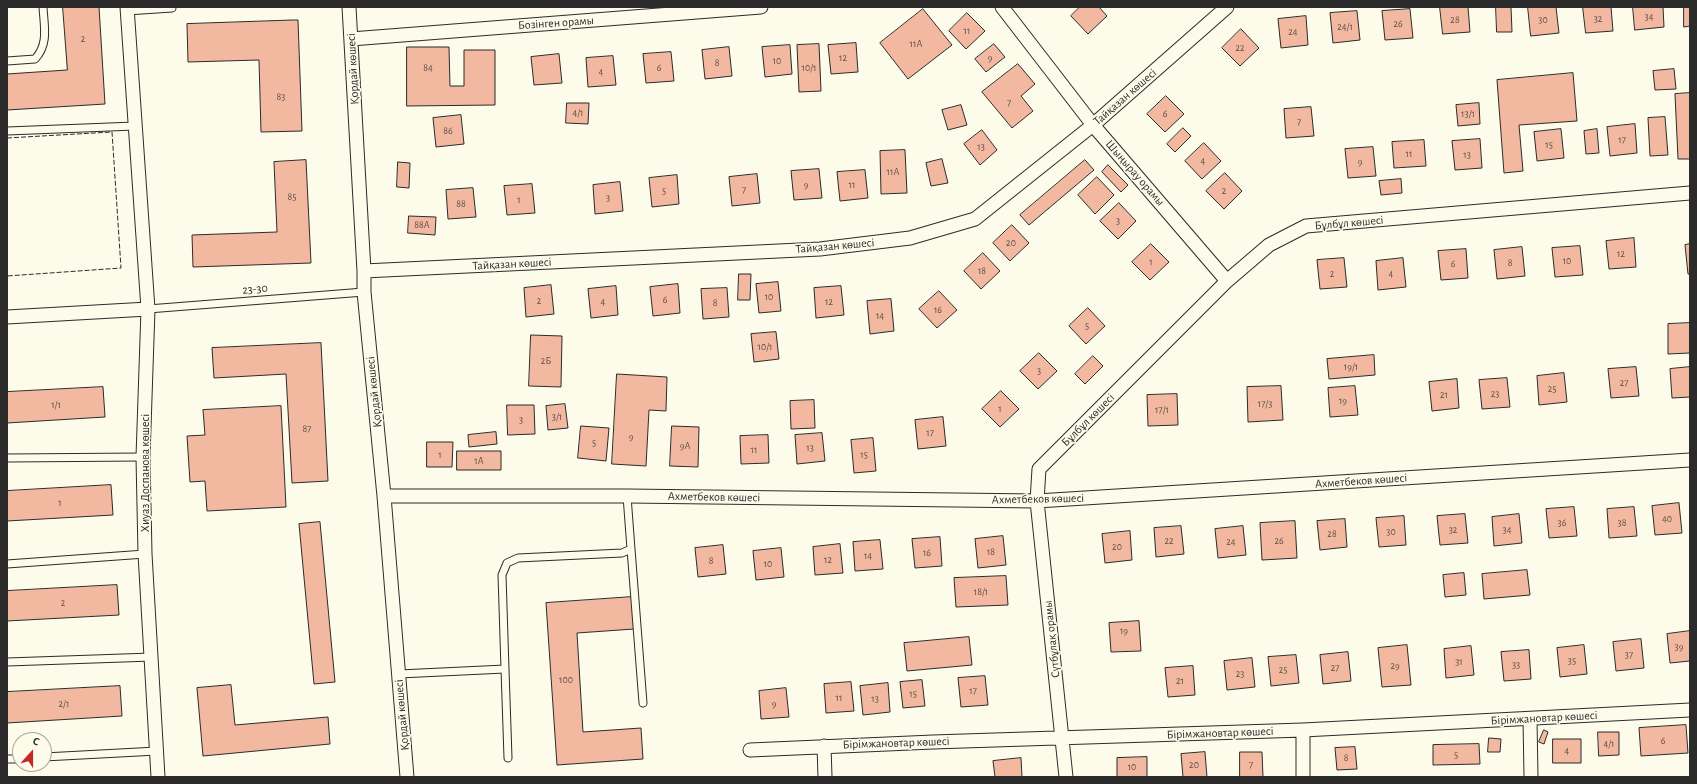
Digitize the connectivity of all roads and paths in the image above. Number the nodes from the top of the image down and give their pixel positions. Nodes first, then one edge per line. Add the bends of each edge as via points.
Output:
1 (44, 7) edge
2 (349, 7) edge
3 (761, 7) edge
4 (1002, 7) edge
5 (1227, 7) edge
6 (172, 8) dead end
7 (126, 9) edge
8 (351, 39) junction
9 (7, 61) edge
10 (1093, 125) junction
11 (135, 126) junction
12 (7, 131) edge
13 (1690, 193) edge
14 (364, 271) junction
15 (1227, 281) junction
16 (364, 292) junction
17 (148, 310) junction
18 (7, 317) edge
19 (7, 458) edge
20 (143, 458) junction
21 (1690, 460) edge
22 (384, 496) junction
23 (628, 496) junction
24 (1037, 501) junction
25 (631, 549) junction
26 (145, 554) junction
27 (7, 564) edge
28 (152, 657) junction
29 (7, 662) edge
30 (505, 669) junction
31 (399, 674) junction
32 (643, 703) dead end
33 (1690, 710) edge
34 (1530, 719) junction
35 (1303, 730) junction
36 (1062, 737) junction
37 (824, 746) junction
38 (750, 750) dead end
39 (157, 751) junction
40 (52, 757) edge
41 (508, 758) dead end
42 (158, 777) edge
43 (407, 777) edge
44 (825, 777) edge
45 (1066, 777) edge
46 (1303, 777) edge
47 (1531, 777) edge

1 - 9 lane via 42,52 35,59
2 - 8 street, Қордай көшесі
3 - 8 street, Бозінген орамы
4 - 10 street, Шыңырау орамы
5 - 10 street, Тайқазан көшесі
6 - 7 lane
7 - 11 street, Хиуаз Доспанова көшесі
8 - 14 street, Қордай көшесі
10 - 14 street, Тайқазан көшесі via 975,219 910,238 820,249
10 - 15 street, Шыңырау орамы
11 - 12 lane
11 - 17 street, Хиуаз Доспанова көшесі
13 - 15 street, Бұлбұл көшесі via 1306,226 1269,245
14 - 16 street, Қордай көшесі
15 - 24 street, Бұлбұл көшесі via 1039,469
16 - 17 lane, 23-30
16 - 22 street, Қордай көшесі
17 - 18 street
17 - 20 street, Хиуаз Доспанова көшесі
19 - 20 lane
20 - 26 street, Хиуаз Доспанова көшесі
21 - 24 street, Ахметбеков көшесі
22 - 23 street, Ахметбеков көшесі
22 - 31 street, Қордай көшесі
23 - 24 street, Ахметбеков көшесі
23 - 25 lane
24 - 36 street, Cүтбұлақ орамы
25 - 30 lane via 622,553 518,558 506,563 502,575
25 - 32 lane
26 - 27 lane
26 - 28 street, Хиуаз Доспанова көшесі
28 - 29 lane
28 - 39 street, Хиуаз Доспанова көшесі
30 - 31 lane
30 - 41 lane
31 - 43 street, Қордай көшесі
33 - 34 street, Бірімжановтар көшесі
34 - 35 street, Бірімжановтар көшесі
34 - 47 street
35 - 36 street, Бірімжановтар көшесі
35 - 46 street
36 - 37 street, Бірімжановтар көшесі
36 - 45 street, Cүтбұлақ орамы
37 - 38 street, Бірімжановтар көшесі
37 - 44 street
39 - 40 lane
39 - 42 street, Хиуаз Доспанова көшесі

